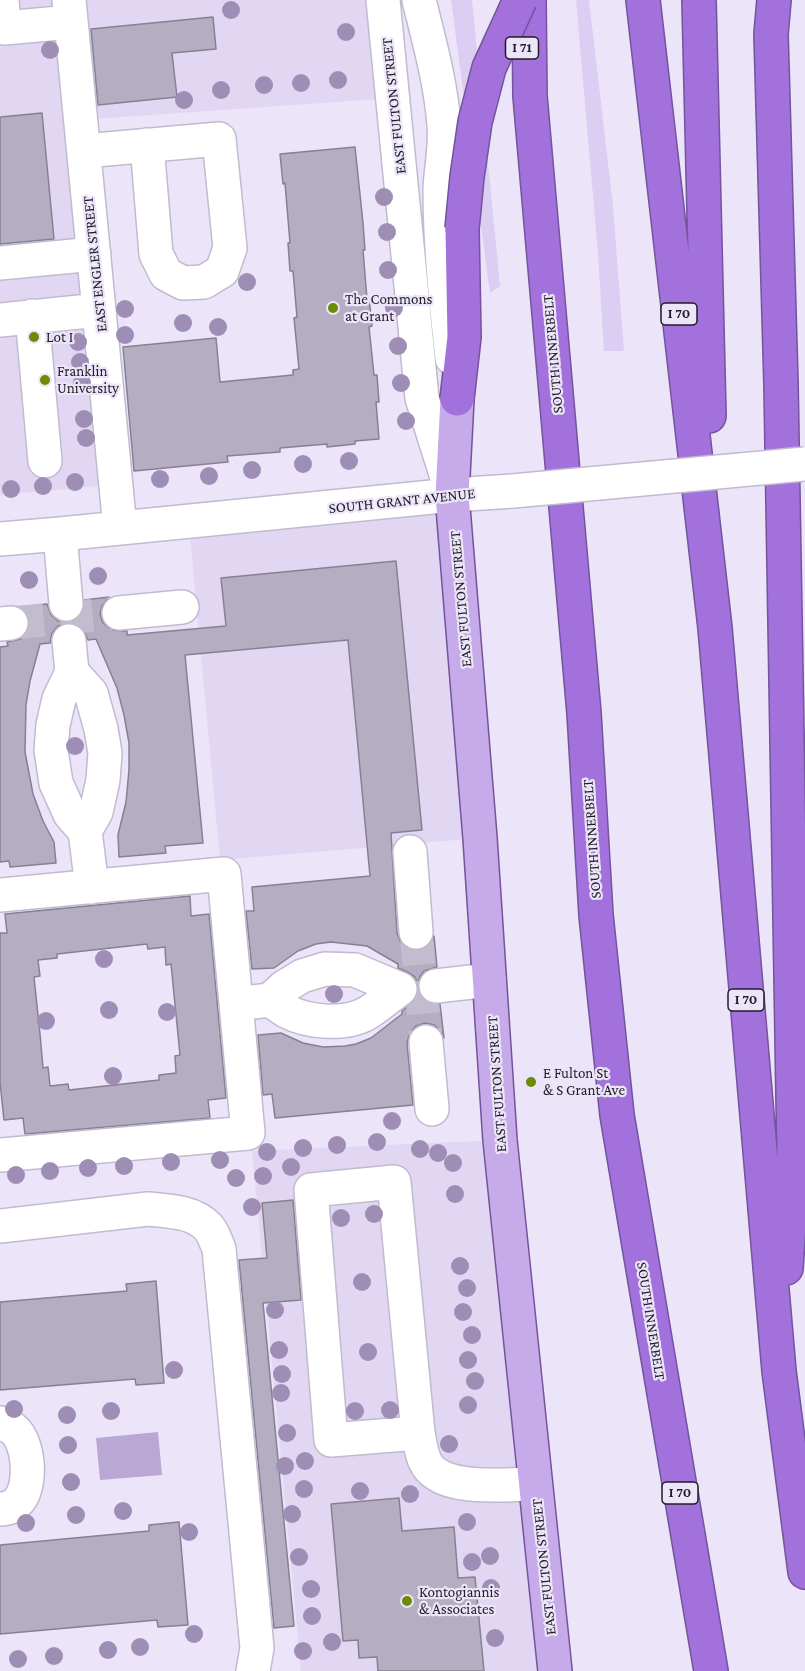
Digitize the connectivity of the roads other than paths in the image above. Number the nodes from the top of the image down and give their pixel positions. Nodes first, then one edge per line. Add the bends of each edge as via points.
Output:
1 (2, 0) edge
2 (383, 0) edge
3 (419, 0) edge
4 (514, 0) edge
5 (520, 0) edge
6 (529, 0) edge
7 (643, 0) edge
8 (699, 0) edge
9 (774, 0) edge
10 (70, 11) edge
11 (530, 96) junction
12 (147, 145) dead end
13 (84, 150) junction
14 (94, 254) junction
15 (0, 263) edge
16 (99, 310) junction
17 (16, 318) edge
18 (457, 399) junction
19 (45, 461) dead end
20 (805, 464) edge
21 (452, 495) junction
22 (120, 528) junction
23 (60, 534) junction
24 (0, 539) edge
25 (66, 604) dead end
26 (182, 607) dead end
27 (119, 613) tunnel mouth
28 (715, 628) junction
29 (85, 831) junction
30 (410, 852) dead end
31 (92, 886) junction
32 (0, 895) edge
33 (416, 932) tunnel mouth
34 (489, 980) junction
35 (436, 986) dead end
36 (270, 1000) dead end
37 (236, 1004) junction
38 (426, 1042) tunnel mouth
39 (432, 1109) dead end
40 (0, 1155) edge
41 (0, 1226) edge
42 (779, 1371) junction
43 (0, 1423) edge
44 (418, 1433) junction
45 (536, 1484) junction
46 (0, 1509) edge
47 (805, 1572) edge
48 (253, 1671) edge
49 (555, 1671) edge
50 (711, 1671) edge

1 - 10 street via 4,28
2 - 21 street, EAST FULTON STREET via 422,398
3 - 18 street, EAST FULTON STREET via 445,127 441,235
4 - 11 highway, I 71
5 - 18 highway, bridge via 489,68 467,177 462,229 464,337
6 - 11 highway, SOUTH INNERBELT / I 70
7 - 28 highway, I 70
8 - 28 highway
9 - 42 highway via 771,34 782,395 794,1152
10 - 13 street, EAST ENGLER STREET
11 - 50 highway, SOUTH INNERBELT / I 70 via 584,713 596,915 617,1115
12 - 13 street
13 - 14 street, EAST ENGLER STREET
14 - 15 street
14 - 16 street, EAST ENGLER STREET
16 - 17 street
16 - 22 street, EAST ENGLER STREET
17 - 19 street
18 - 21 main road, EAST FULTON STREET
20 - 21 street, SOUTH GRANT AVENUE, bridge
21 - 22 street, SOUTH GRANT AVENUE
21 - 34 main road, EAST FULTON STREET
22 - 23 street, SOUTH GRANT AVENUE
23 - 24 street, SOUTH GRANT AVENUE
23 - 25 street
26 - 27 street
28 - 42 highway, I 70
29 - 29 street via 96,812 105,753 91,693 71,657 53,725 51,750 56,783 70,814
29 - 31 street
30 - 33 street
31 - 32 street
31 - 37 street via 224,874
34 - 35 street
34 - 45 main road, EAST FULTON STREET via 500,1140
36 - 37 street
37 - 40 street via 248,1133
38 - 39 street
41 - 48 street via 148,1209 192,1216 208,1227 219,1249 257,1648
42 - 47 highway, I 70
43 - 46 street via 13,1429 24,1444 28,1478 20,1499 9,1508
44 - 44 street via 331,1440 311,1190 394,1182
44 - 45 street via 425,1461 434,1474 449,1481
45 - 49 main road, EAST FULTON STREET

